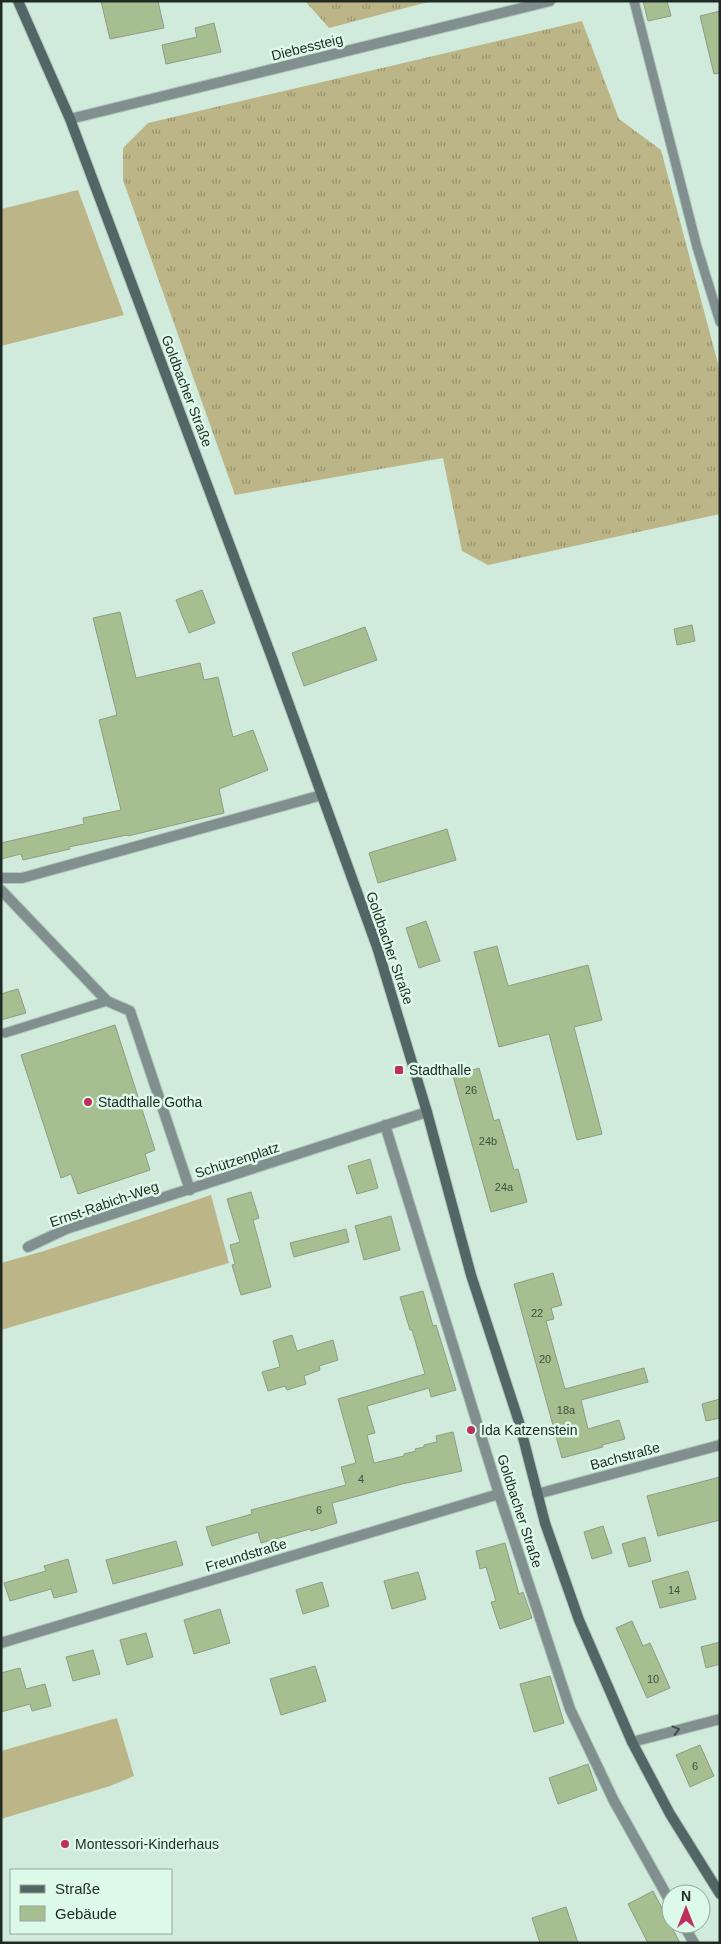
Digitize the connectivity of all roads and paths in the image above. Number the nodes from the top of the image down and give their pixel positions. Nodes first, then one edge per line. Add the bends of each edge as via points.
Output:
1 (18, 1) edge
2 (550, 1) edge
3 (634, 1) edge
4 (70, 119) junction
5 (720, 322) edge
6 (322, 795) junction
7 (1, 878) edge
8 (1, 890) edge
9 (107, 1001) junction
10 (5, 1033) dead end
11 (427, 1112) junction
12 (385, 1125) junction
13 (190, 1190) junction
14 (28, 1247) dead end
15 (720, 1445) edge
16 (499, 1494) junction
17 (537, 1494) junction
18 (1, 1642) edge
19 (720, 1719) edge
20 (632, 1742) junction
21 (661, 1885) edge
22 (720, 1894) edge

1 - 4 main road, Goldbacher Straße
2 - 4 street, Diebessteig
3 - 5 lane via 697,247
4 - 6 main road, Goldbacher Straße
6 - 7 street via 22,878
6 - 11 main road, Goldbacher Straße via 377,947
8 - 9 street, Schützenplatz
9 - 10 lane
9 - 13 street, Schützenplatz via 130,1011
11 - 12 street
11 - 17 main road, Goldbacher Straße via 471,1275 519,1422
12 - 13 street, Schützenplatz
12 - 16 street, Goldbacher Straße
13 - 14 street, Ernst-Rabich-Weg via 66,1229
15 - 17 street, Bachstraße
16 - 18 street, Freundstraße
16 - 21 street, Goldbacher Straße via 570,1709 614,1801
17 - 20 main road, Goldbacher Straße via 580,1620
20 -> 19 street
20 - 22 main road, Goldbacher Straße via 670,1814

